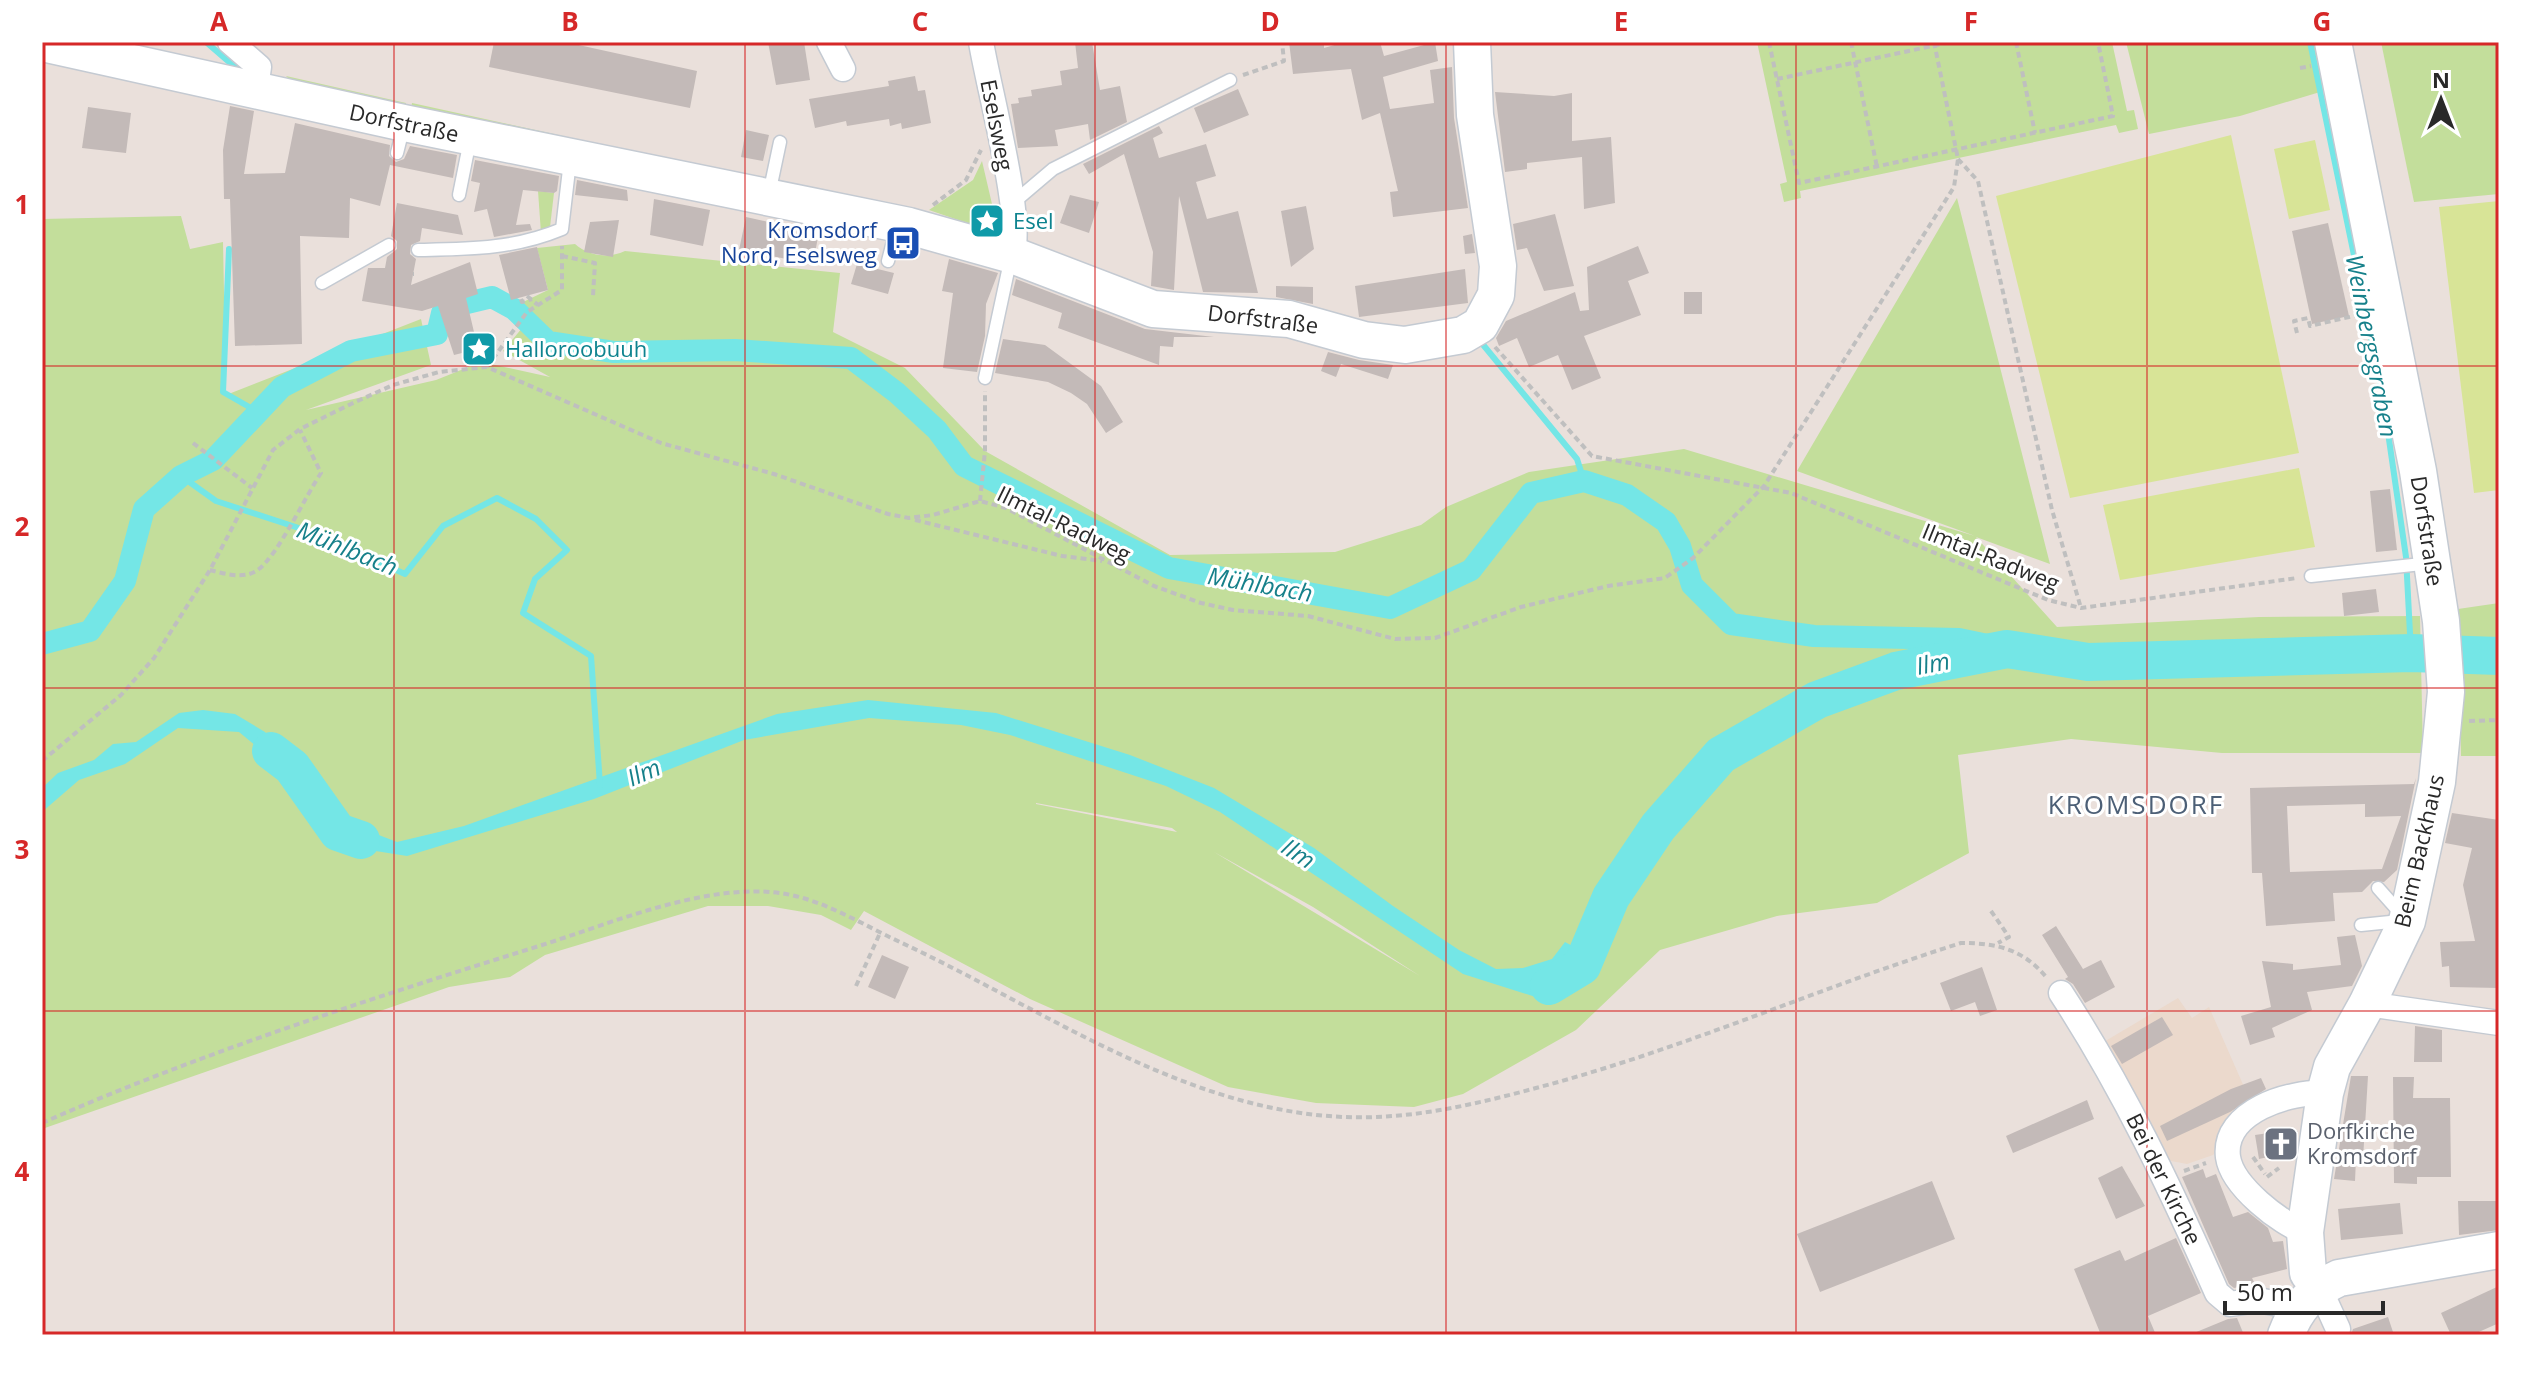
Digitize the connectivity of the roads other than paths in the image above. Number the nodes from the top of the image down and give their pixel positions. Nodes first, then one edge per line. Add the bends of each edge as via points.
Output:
1 (230, 42) edge
2 (829, 42) edge
3 (981, 42) edge
4 (1472, 42) edge
5 (2333, 42) edge
6 (42, 43) edge
7 (843, 69) dead end
8 (1230, 80) road end
9 (256, 89) junction
10 (471, 137) junction
11 (780, 142) dead end
12 (571, 158) junction
13 (459, 195) dead end
14 (768, 197) junction
15 (1013, 203) junction
16 (910, 218) junction
17 (389, 245) dead end
18 (418, 250) dead end
19 (1012, 255) junction
20 (888, 261) dead end
21 (322, 283) dead end
22 (985, 378) road end
23 (2416, 565) junction
24 (2311, 576) road end
25 (2446, 692) joint
26 (2378, 888) dead end
27 (2407, 921) junction
28 (2361, 925) dead end
29 (2061, 993) road end
30 (2367, 1004) junction
31 (2499, 1023) edge
32 (2325, 1093) junction
33 (2305, 1232) junction
34 (2499, 1250) edge
35 (2302, 1310) edge
36 (2338, 1329) dead end

1 - 9 street via 259,67
2 - 7 street
3 - 15 street, Eselsweg
4 - 19 street, Dorfstraße via 1475,115 1498,266 1496,295 1480,325 1440,342 1405,345 1364,340 1289,319 1153,309
5 - 23 street, Dorfstraße via 2394,338
6 - 9 street, Dorfstraße
8 - 15 lane via 1053,169
9 - 10 street, Dorfstraße via 401,138
10 - 12 street, Dorfstraße
10 - 13 lane
11 - 14 lane
12 - 14 street, Dorfstraße
12 - 18 lane via 562,229 498,249
14 - 16 street, Dorfstraße
15 - 19 street, Eselsweg via 1017,241
16 - 19 street, Dorfstraße
16 - 20 lane
17 - 21 lane
19 - 22 lane
23 - 24 lane
23 - 25 street, Dorfstraße via 2441,621
25 - 27 street, Beim Backhaus via 2437,782
26 - 27 lane
27 - 28 lane
27 - 30 street, Beim Backhaus
29 - 35 street, Bei der Kirche via 2100,1052 2159,1164 2217,1293 2230,1304 2258,1300
30 - 31 street
30 - 32 street via 2332,1067
32 - 33 street
32 - 33 street via 2302,1092 2258,1109 2235,1129 2227,1156 2250,1194 2288,1226
33 - 35 street via 2308,1273
34 - 35 street via 2372,1270
35 - 36 street

